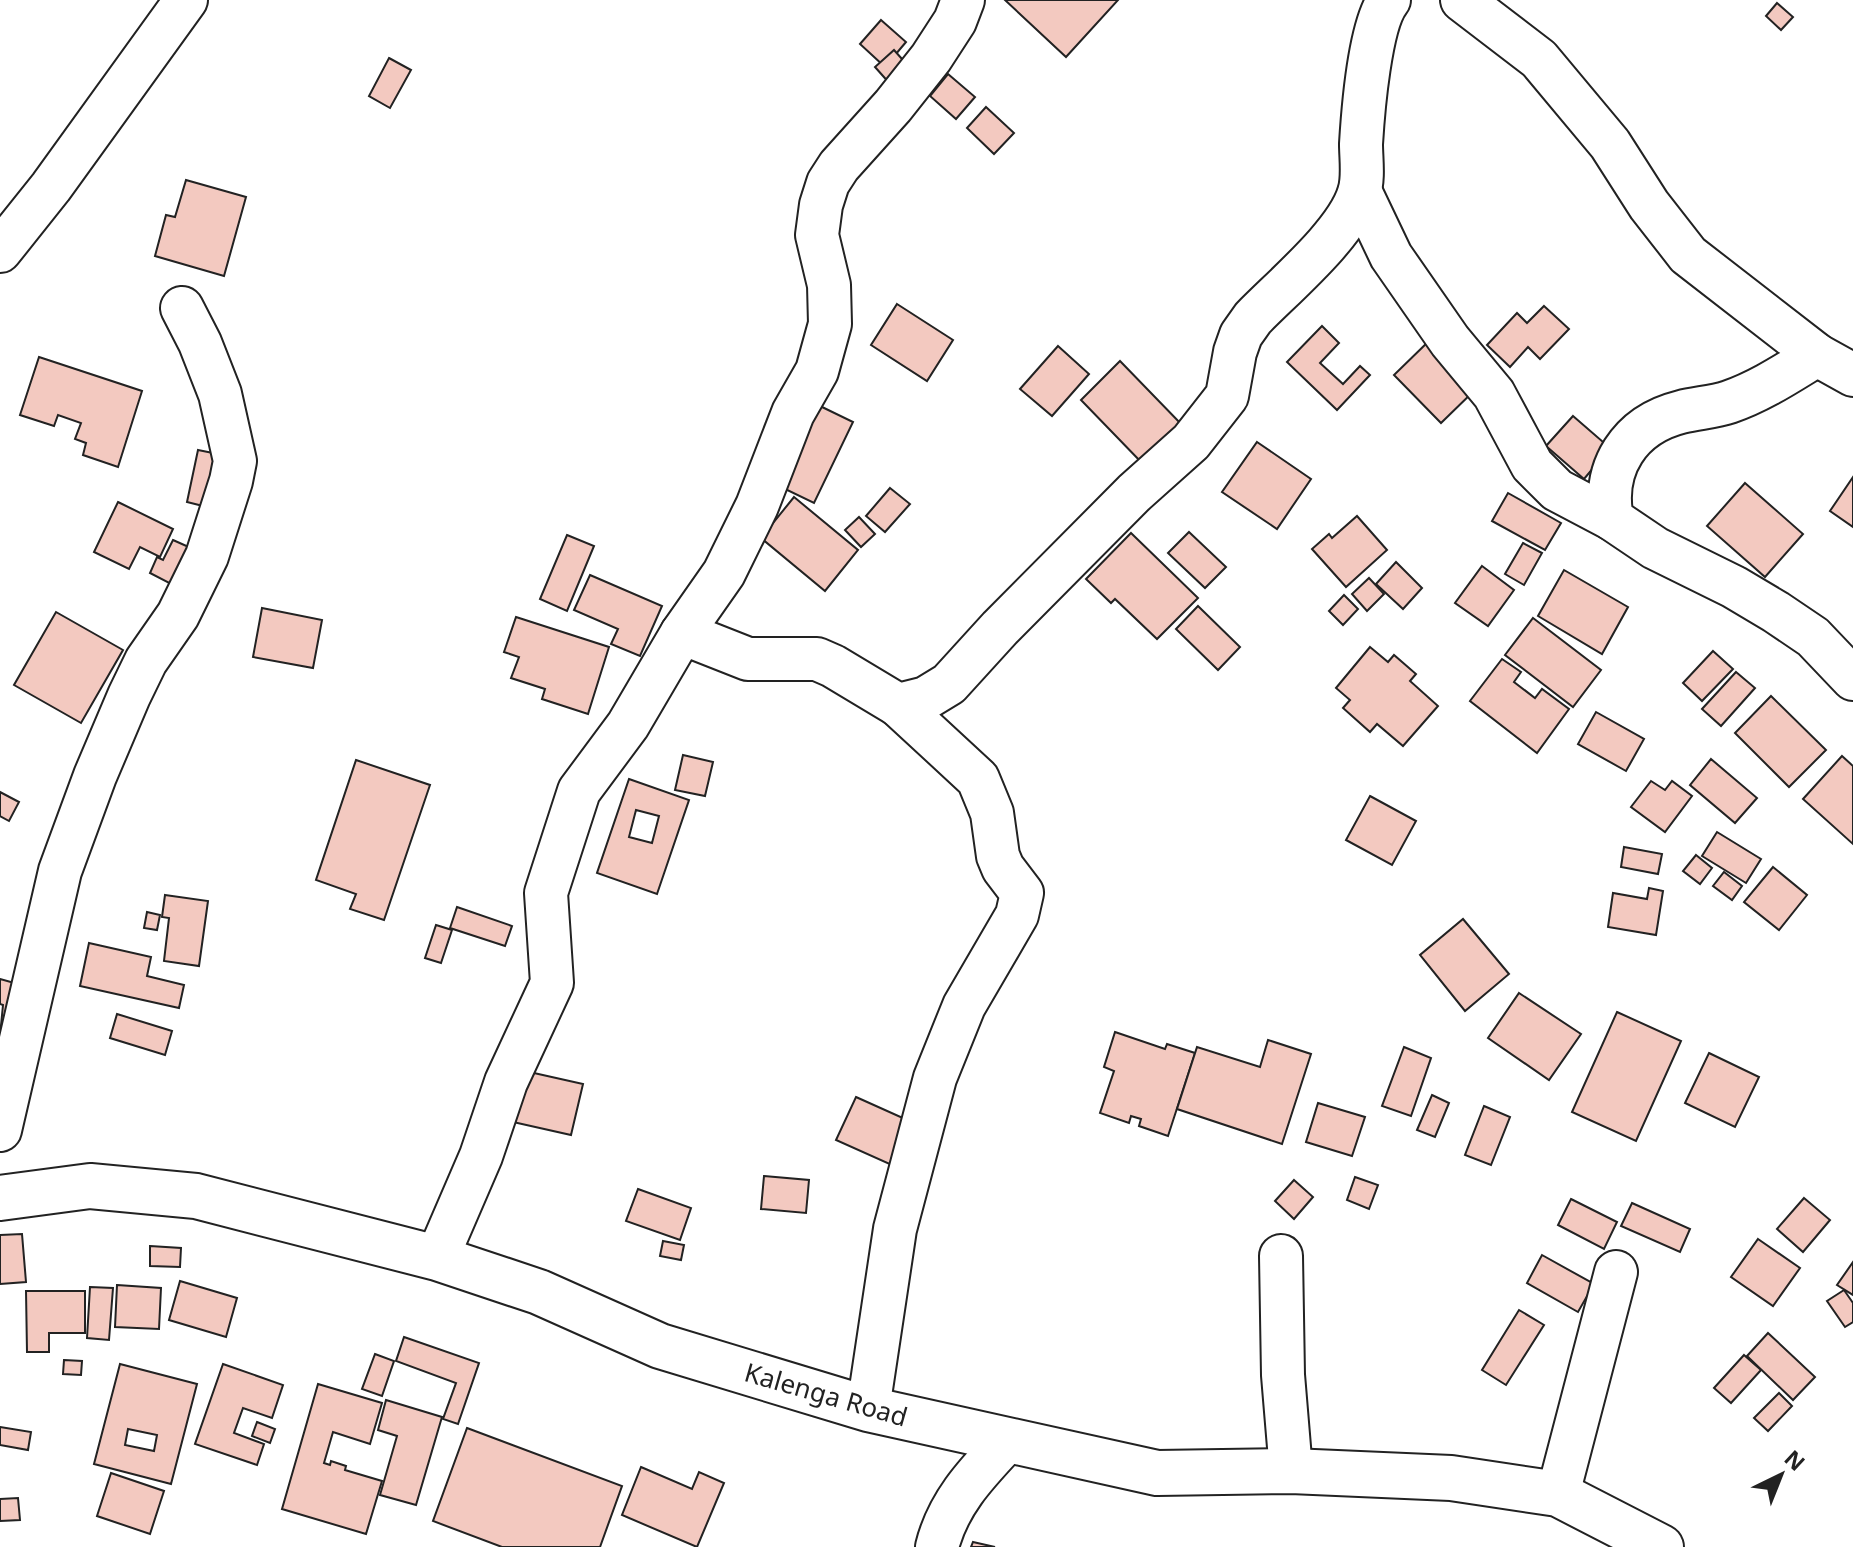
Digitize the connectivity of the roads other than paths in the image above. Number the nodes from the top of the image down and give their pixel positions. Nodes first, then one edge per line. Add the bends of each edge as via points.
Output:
1 (186, 0) edge
2 (963, 0) edge
3 (1389, 0) edge
4 (1462, 0) edge
5 (1360, 191) junction
6 (0, 251) edge
7 (182, 308) dead end
8 (1835, 365) edge
9 (1612, 519) junction
10 (682, 633) junction
11 (1853, 679) edge
12 (898, 705) junction
13 (0, 1130) edge
14 (0, 1198) edge
15 (1281, 1256) dead end
16 (437, 1258) junction
17 (1616, 1272) dead end
18 (868, 1409) junction
19 (1006, 1442) junction
20 (1291, 1471) junction
21 (1558, 1494) junction
22 (937, 1547) edge
23 (1661, 1547) edge

1 - 6 street
2 - 10 street via 931,58 828,183 817,235 829,285 830,324 817,371 793,413 724,573
3 - 5 street via 1373,47
4 - 8 street via 1539,59 1610,144 1688,255
5 - 9 street via 1391,256 1494,394 1532,465 1557,490
5 - 12 street via 1348,218 1241,335 1227,396 1191,442 1134,493 949,684 926,698
7 - 13 street via 220,394 235,461 231,481 207,556 129,696 60,871
8 - 9 street via 1727,403 1657,420 1621,453 1610,479
9 - 11 street via 1655,548 1776,612 1813,637
10 - 12 street via 748,659 817,659
10 - 16 street via 628,725 579,791 546,893 552,983 506,1082
12 - 18 street via 978,779 992,813 998,856 1022,893 1017,915 964,1006 935,1078 895,1229
14 - 16 main road, Kalenga Road via 90,1186 196,1196
15 - 20 street
16 - 18 main road, Kalenga Road via 539,1292 660,1346
17 - 21 street
18 - 19 main road, Kalenga Road
19 - 20 main road, Kalenga Road via 1157,1473
19 - 22 street via 964,1487
20 - 21 main road, Kalenga Road via 1451,1478
21 - 23 main road, Kalenga Road

